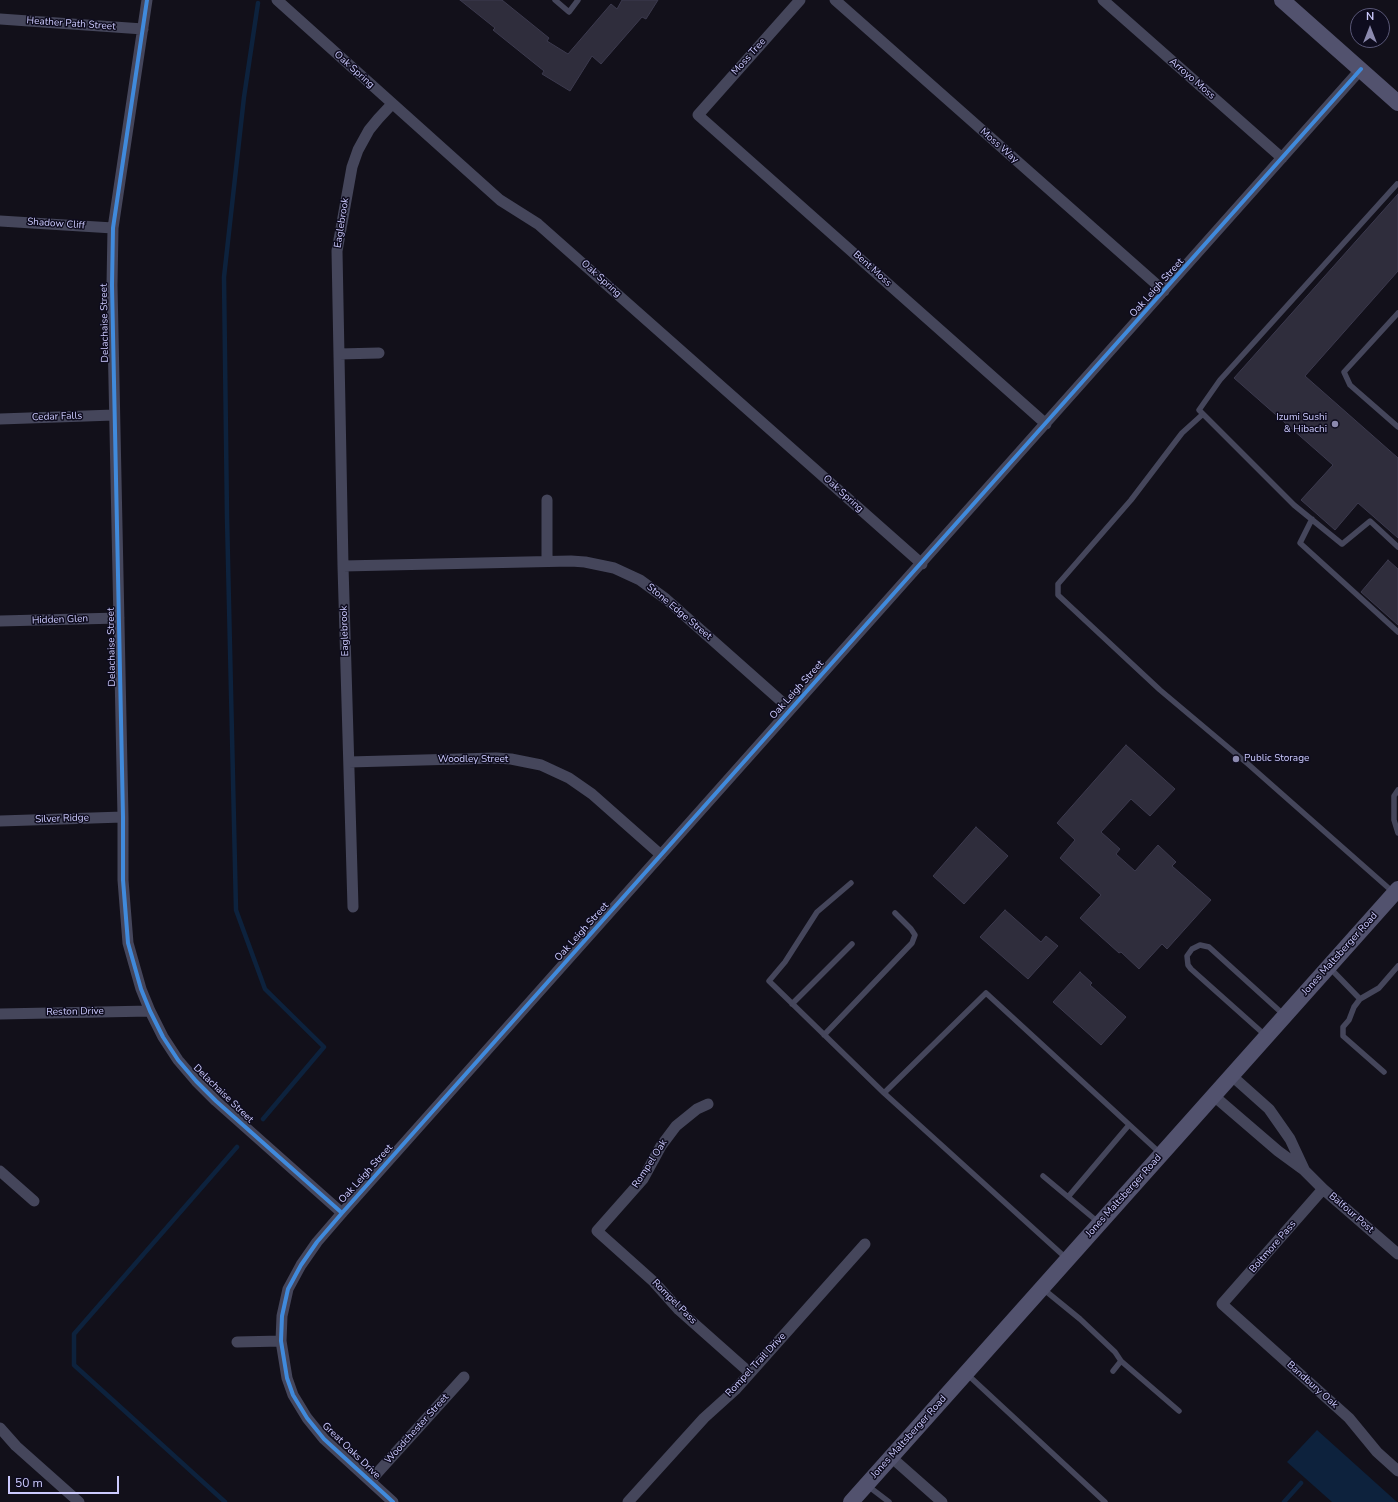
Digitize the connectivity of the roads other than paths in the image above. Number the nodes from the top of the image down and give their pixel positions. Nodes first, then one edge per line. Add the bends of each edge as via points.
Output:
1 (147, 0) edge
2 (277, 0) edge
3 (555, 0) edge
4 (578, 0) edge
5 (800, 0) edge
6 (835, 0) edge
7 (1103, 0) edge
8 (1282, 0) edge
9 (0, 19) edge
10 (143, 28) junction
11 (1361, 69) junction
12 (1398, 103) edge
13 (392, 104) junction
14 (698, 115) joint
15 (1282, 158) junction
16 (1398, 184) edge
17 (0, 220) edge
18 (113, 228) junction
19 (1164, 291) junction
20 (1398, 313) edge
21 (379, 353) dead end
22 (339, 354) junction
23 (1203, 414) junction
24 (114, 415) junction
25 (0, 419) edge
26 (1046, 424) junction
27 (1398, 427) edge
28 (548, 500) dead end
29 (1312, 519) junction
30 (1398, 547) edge
31 (548, 561) junction
32 (922, 564) junction
33 (343, 566) junction
34 (119, 618) junction
35 (0, 621) edge
36 (1398, 632) edge
37 (790, 709) junction
38 (349, 762) junction
39 (1398, 790) edge
40 (123, 817) junction
41 (0, 821) edge
42 (1398, 833) edge
43 (661, 855) junction
44 (851, 883) dead end
45 (1396, 891) edge
46 (353, 907) dead end
47 (895, 913) dead end
48 (852, 944) dead end
49 (1398, 966) edge
50 (1329, 967) junction
51 (1360, 999) junction
52 (792, 1004) junction
53 (150, 1011) junction
54 (0, 1014) edge
55 (1285, 1016) junction
56 (824, 1035) junction
57 (1266, 1037) junction
58 (1384, 1072) dead end
59 (1232, 1076) junction
60 (884, 1093) junction
61 (1214, 1096) junction
62 (708, 1104) dead end
63 (1129, 1125) junction
64 (1161, 1154) junction
65 (1304, 1170) junction
66 (0, 1171) edge
67 (1043, 1176) dead end
68 (1324, 1189) junction
69 (1068, 1197) junction
70 (34, 1201) dead end
71 (342, 1213) junction
72 (1100, 1224) junction
73 (597, 1231) joint
74 (865, 1244) dead end
75 (1398, 1254) edge
76 (1067, 1260) junction
77 (1042, 1288) junction
78 (1222, 1304) joint
79 (281, 1341) junction
80 (238, 1342) dead end
81 (1120, 1361) junction
82 (1113, 1371) dead end
83 (750, 1373) junction
84 (966, 1373) junction
85 (464, 1377) dead end
86 (1179, 1410) dead end
87 (0, 1428) edge
88 (891, 1457) junction
89 (1398, 1471) edge
90 (370, 1481) junction
91 (866, 1484) junction
92 (80, 1502) edge
93 (393, 1502) edge
94 (628, 1502) edge
95 (851, 1502) edge
96 (889, 1502) edge
97 (942, 1502) edge
98 (1105, 1502) edge

1 - 10 street, Delachaise Street
2 - 13 street, Oak Spring
3 - 4 lane via 569,12
5 - 14 street, Moss Tree
6 - 19 street, Moss Way
7 - 15 street, Arroyo Moss
8 - 11 main road
9 - 10 street, Heather Path Street
10 - 18 street, Delachaise Street
11 - 12 main road
11 - 15 street, Oak Leigh Street
13 - 22 street, Eaglebrook via 369,130 352,167 337,251
13 - 32 street, Oak Spring via 500,200 538,224
14 - 26 street, Bent Moss
15 - 19 street, Oak Leigh Street
16 - 23 lane via 1220,380 1199,410
17 - 18 street, Shadow Cliff
18 - 24 street, Delachaise Street
19 - 26 street, Oak Leigh Street
20 - 27 lane via 1344,372 1350,385
21 - 22 street
22 - 33 street, Eaglebrook
23 - 29 lane via 1294,505
23 - 45 lane via 1182,433 1131,500 1058,584 1058,595 1160,690
24 - 25 street, Cedar Falls
24 - 34 street, Delachaise Street
26 - 32 street, Oak Leigh Street
28 - 31 street
29 - 30 lane via 1342,544 1370,521
29 - 36 lane via 1300,543
31 - 33 street, Stone Edge Street
31 - 37 street, Stone Edge Street via 600,564 640,580 666,599
32 - 37 street, Oak Leigh Street
33 - 38 street, Eaglebrook
34 - 35 street, Hidden Glen
34 - 40 street, Delachaise Street
37 - 43 street, Oak Leigh Street
38 - 43 street, Woodley Street via 496,758 541,765 569,778 592,794
38 - 46 street, Eaglebrook
39 - 42 lane via 1394,796 1394,820
40 - 41 street, Silver Ridge
40 - 53 street, Delachaise Street via 123,880 128,943
43 - 71 street, Oak Leigh Street
44 - 52 lane via 817,912 785,962 769,980
45 - 50 main road, Jones Maltsberger Road
47 - 56 lane via 915,935 912,943
48 - 52 lane
49 - 51 lane via 1379,988
50 - 51 lane
50 - 55 main road, Jones Maltsberger Road
51 - 58 lane via 1343,1027 1343,1036
52 - 56 lane
53 - 54 street, Reston Drive
53 - 71 street, Delachaise Street via 178,1060 196,1081
55 - 57 main road, Jones Maltsberger Road
55 - 57 lane via 1209,947 1200,945 1192,949 1187,956 1191,969
56 - 60 lane
57 - 59 main road, Jones Maltsberger Road
59 - 61 main road, Jones Maltsberger Road
59 - 65 street, Balfour Post via 1269,1109 1290,1139
60 - 63 lane via 986,993
60 - 76 lane
61 - 64 main road, Jones Maltsberger Road
61 - 65 street, Balfour Post
62 - 73 street, Rompel Oak via 697,1109 676,1126 642,1179
63 - 64 lane
63 - 69 lane
64 - 72 main road, Jones Maltsberger Road
65 - 68 street, Balfour Post
66 - 70 street
67 - 69 lane
68 - 75 street, Balfour Post
68 - 78 street, Boltmore Pass
69 - 72 lane
71 - 79 street, Oak Leigh Street via 317,1242 288,1289 282,1316
72 - 76 main road, Jones Maltsberger Road
73 - 83 street, Rompel Pass via 654,1282 679,1310
74 - 83 street, Rompel Trail Drive
76 - 77 main road, Jones Maltsberger Road
77 - 81 lane via 1110,1347
77 - 84 main road, Jones Maltsberger Road
78 - 89 street, Bandbury Oak via 1349,1418 1377,1452
79 - 80 street
79 - 90 street, Great Oaks Drive via 287,1378 293,1395 307,1418 324,1439
81 - 82 lane
81 - 86 lane
83 - 94 street, Rompel Trail Drive via 704,1418
84 - 88 main road, Jones Maltsberger Road
84 - 98 lane
85 - 90 street, Woodchester Street
87 - 92 street via 16,1446
88 - 91 main road, Jones Maltsberger Road
88 - 97 street
90 - 93 street, Great Oaks Drive
91 - 95 main road, Jones Maltsberger Road
91 - 96 lane

